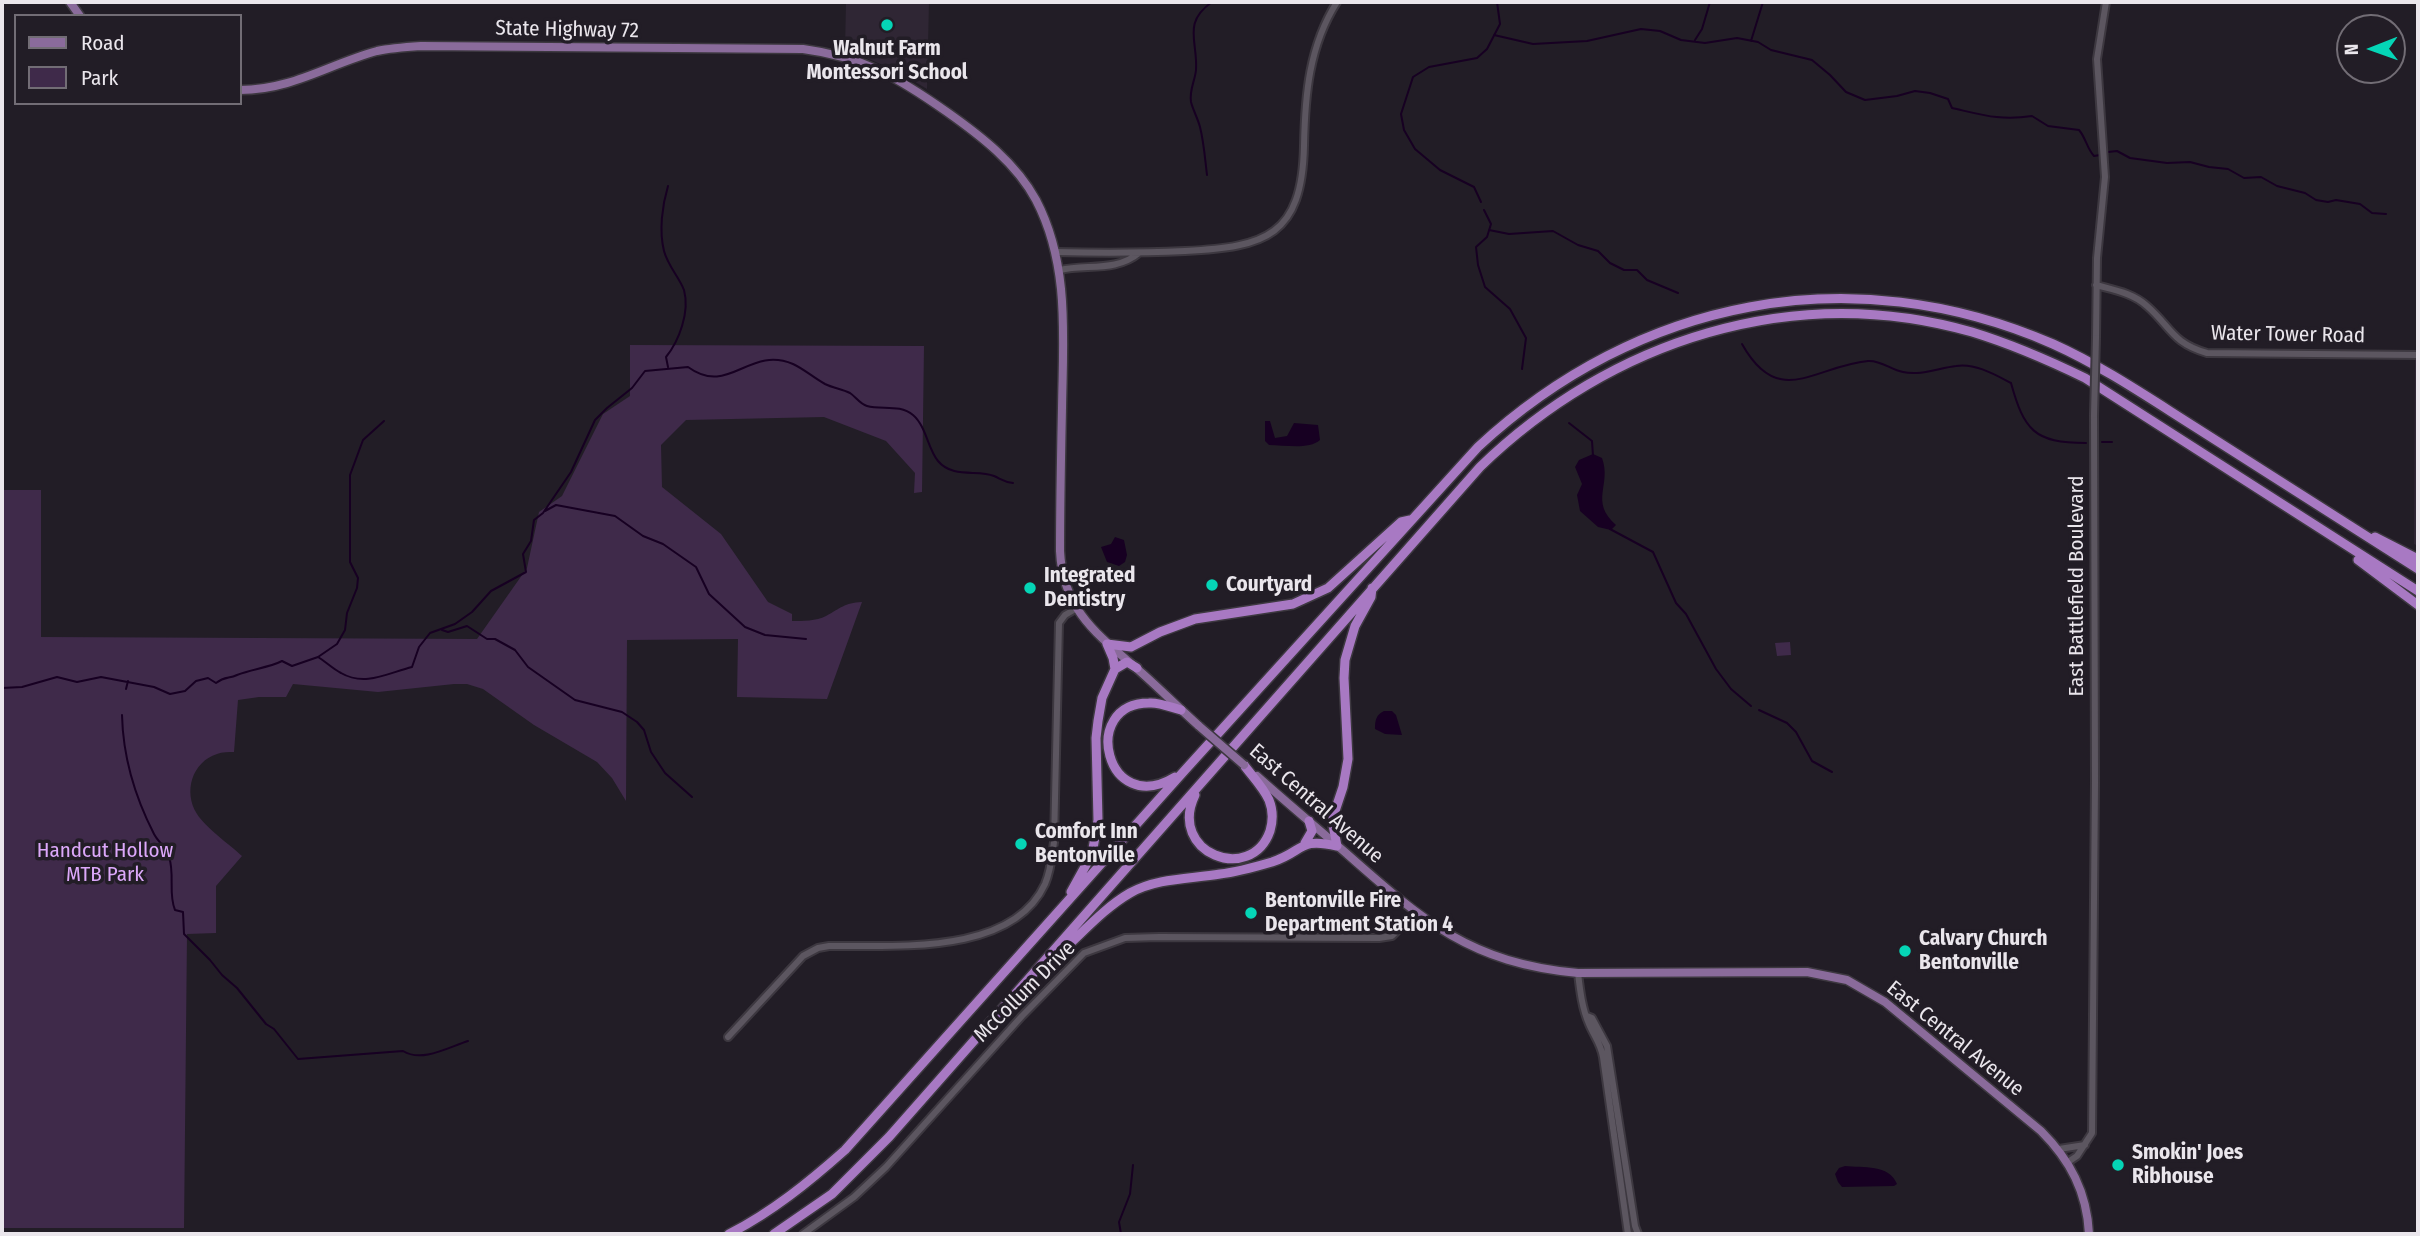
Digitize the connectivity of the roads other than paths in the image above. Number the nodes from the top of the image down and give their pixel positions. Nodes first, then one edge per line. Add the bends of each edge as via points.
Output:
1 (1337, 2) edge
2 (2106, 2) edge
3 (895, 77) joint
4 (242, 90) edge
5 (1056, 252) junction
6 (1139, 253) junction
7 (1060, 270) junction
8 (2096, 285) junction
9 (2418, 355) edge
10 (2294, 513) junction
11 (1411, 520) junction
12 (2357, 530) junction
13 (2418, 559) edge
14 (2418, 569) edge
15 (1373, 587) junction
16 (2418, 592) edge
17 (2418, 605) edge
18 (1077, 608) junction
19 (1107, 644) junction
20 (1115, 668) junction
21 (1137, 668) junction
22 (1181, 710) junction
23 (1244, 765) junction
24 (1185, 770) junction
25 (1203, 782) junction
26 (1310, 821) junction
27 (1305, 843) junction
28 (1337, 846) junction
29 (1415, 913) junction
30 (1044, 931) junction
31 (1578, 973) junction
32 (1027, 979) junction
33 (1587, 1016) junction
34 (728, 1037) dead end
35 (2085, 1145) junction
36 (2059, 1149) junction
37 (2068, 1162) junction
38 (729, 1234) edge
39 (774, 1234) edge
40 (803, 1234) edge
41 (1628, 1234) edge
42 (1639, 1234) edge
43 (2089, 1234) edge

1 - 6 street via 1314,51 1307,84 1303,176 1286,220 1258,242 1235,248
2 - 8 street, East Battlefield Boulevard via 2097,58 2105,177
3 - 4 main road, State Highway 72 via 864,62 803,50 421,46 377,51 297,82
3 - 5 main road, East Central Avenue via 957,119 1007,161 1035,199
5 - 6 street
5 - 7 main road, East Central Avenue
6 - 7 street via 1116,266
7 - 18 main road, East Central Avenue via 1060,551
8 - 9 street, Water Tower Road via 2138,299 2174,336 2207,353
8 - 35 street, East Battlefield Boulevard, bridge via 2094,989 2092,1133
10 - 15 highway via 2094,384 2036,355 1932,323 1813,316 1757,322 1689,338 1613,369 1577,390 1510,438
10 - 16 highway
10 - 17 highway
11 - 12 highway via 1478,447 1523,408 1597,360 1676,325 1717,313 1783,302 1847,299 1933,307 2055,345 2130,386
11 - 19 highway via 1401,522 1328,588 1293,604 1195,620 1131,647
11 - 24 highway
12 - 13 highway
12 - 14 highway
15 - 25 highway
15 - 28 highway via 1345,660 1348,759 1332,820
18 - 19 main road, East Central Avenue
18 - 34 street via 1059,623 1054,842 1045,885 1032,904 1002,927 943,943 818,948 803,956
19 - 20 highway
19 - 21 main road, East Central Avenue
20 - 21 highway via 1127,662
20 - 30 highway via 1098,721 1098,820 1093,854
21 - 22 main road, East Central Avenue
22 - 23 main road, East Central Avenue, bridge
22 - 24 highway via 1148,702 1129,708 1110,728 1107,750 1115,769 1135,784 1160,785
23 - 25 highway via 1267,795 1272,814 1268,836 1250,855 1216,857 1196,841 1189,816
23 - 26 main road, East Central Avenue
24 - 30 highway
25 - 32 highway
26 - 27 highway via 1312,831
26 - 28 main road, East Central Avenue
27 - 28 highway
27 - 32 highway via 1286,857 1254,867 1161,882 1132,893
28 - 29 main road, East Central Avenue
29 - 31 main road, East Central Avenue via 1482,951
29 - 40 street, McCollum Drive via 1392,936 1379,939 1125,938 1084,953 886,1167
30 - 38 highway via 845,1150 779,1205
31 - 33 street
31 - 36 main road, East Central Avenue via 1807,972 1847,980 1885,1002
32 - 39 highway via 861,1166 832,1194
33 - 41 street via 1601,1046
33 - 42 street via 1607,1046 1634,1226
35 - 36 street
35 - 37 street
36 - 37 main road, East Central Avenue
37 - 43 main road, East Central Avenue via 2085,1201

